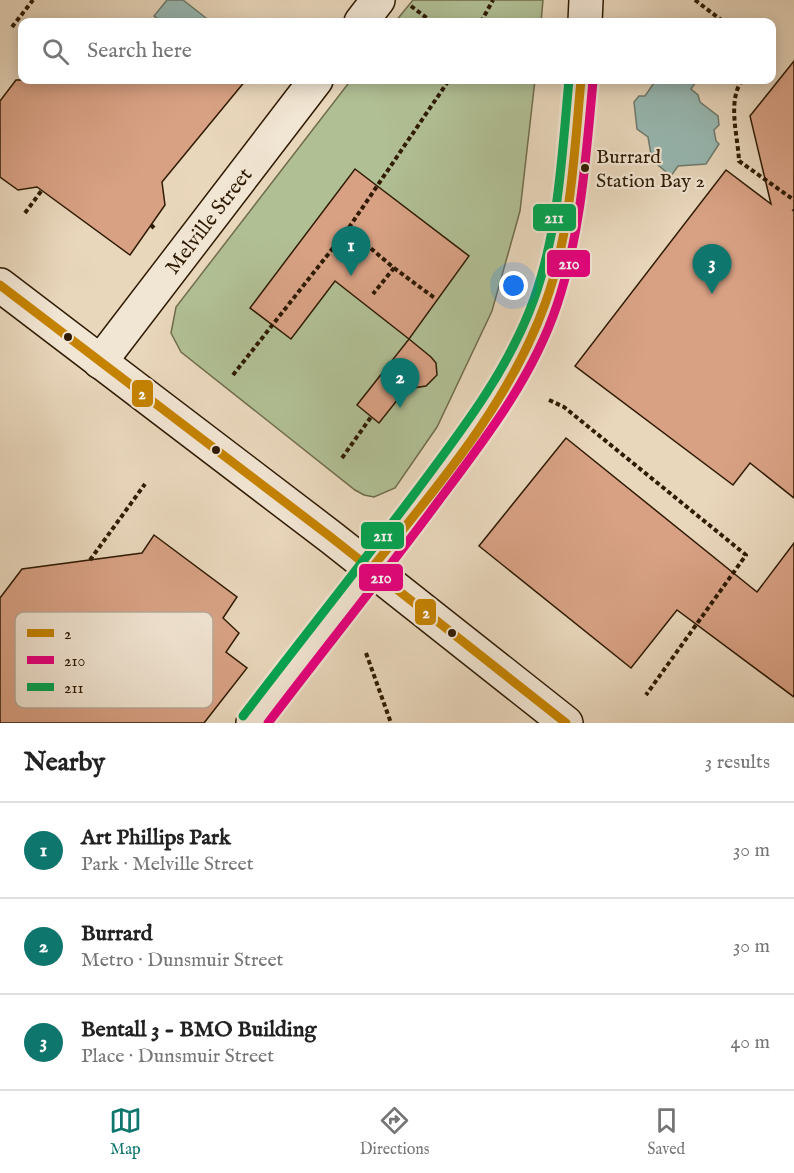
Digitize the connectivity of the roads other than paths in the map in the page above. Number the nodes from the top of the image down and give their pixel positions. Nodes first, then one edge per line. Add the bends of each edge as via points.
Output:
1 (378, 0) edge
2 (586, 0) edge
3 (364, 18) edge
4 (585, 18) edge
5 (313, 84) edge
6 (580, 84) edge
7 (0, 285) edge
8 (100, 362) junction
9 (371, 570) junction
10 (253, 723) edge
11 (566, 723) edge

1 - 3 main road
2 - 4 main road
5 - 8 main road, Melville Street
6 - 9 main road via 558,255 527,347 476,430
7 - 8 main road
8 - 9 main road
9 - 10 main road
9 - 11 main road

